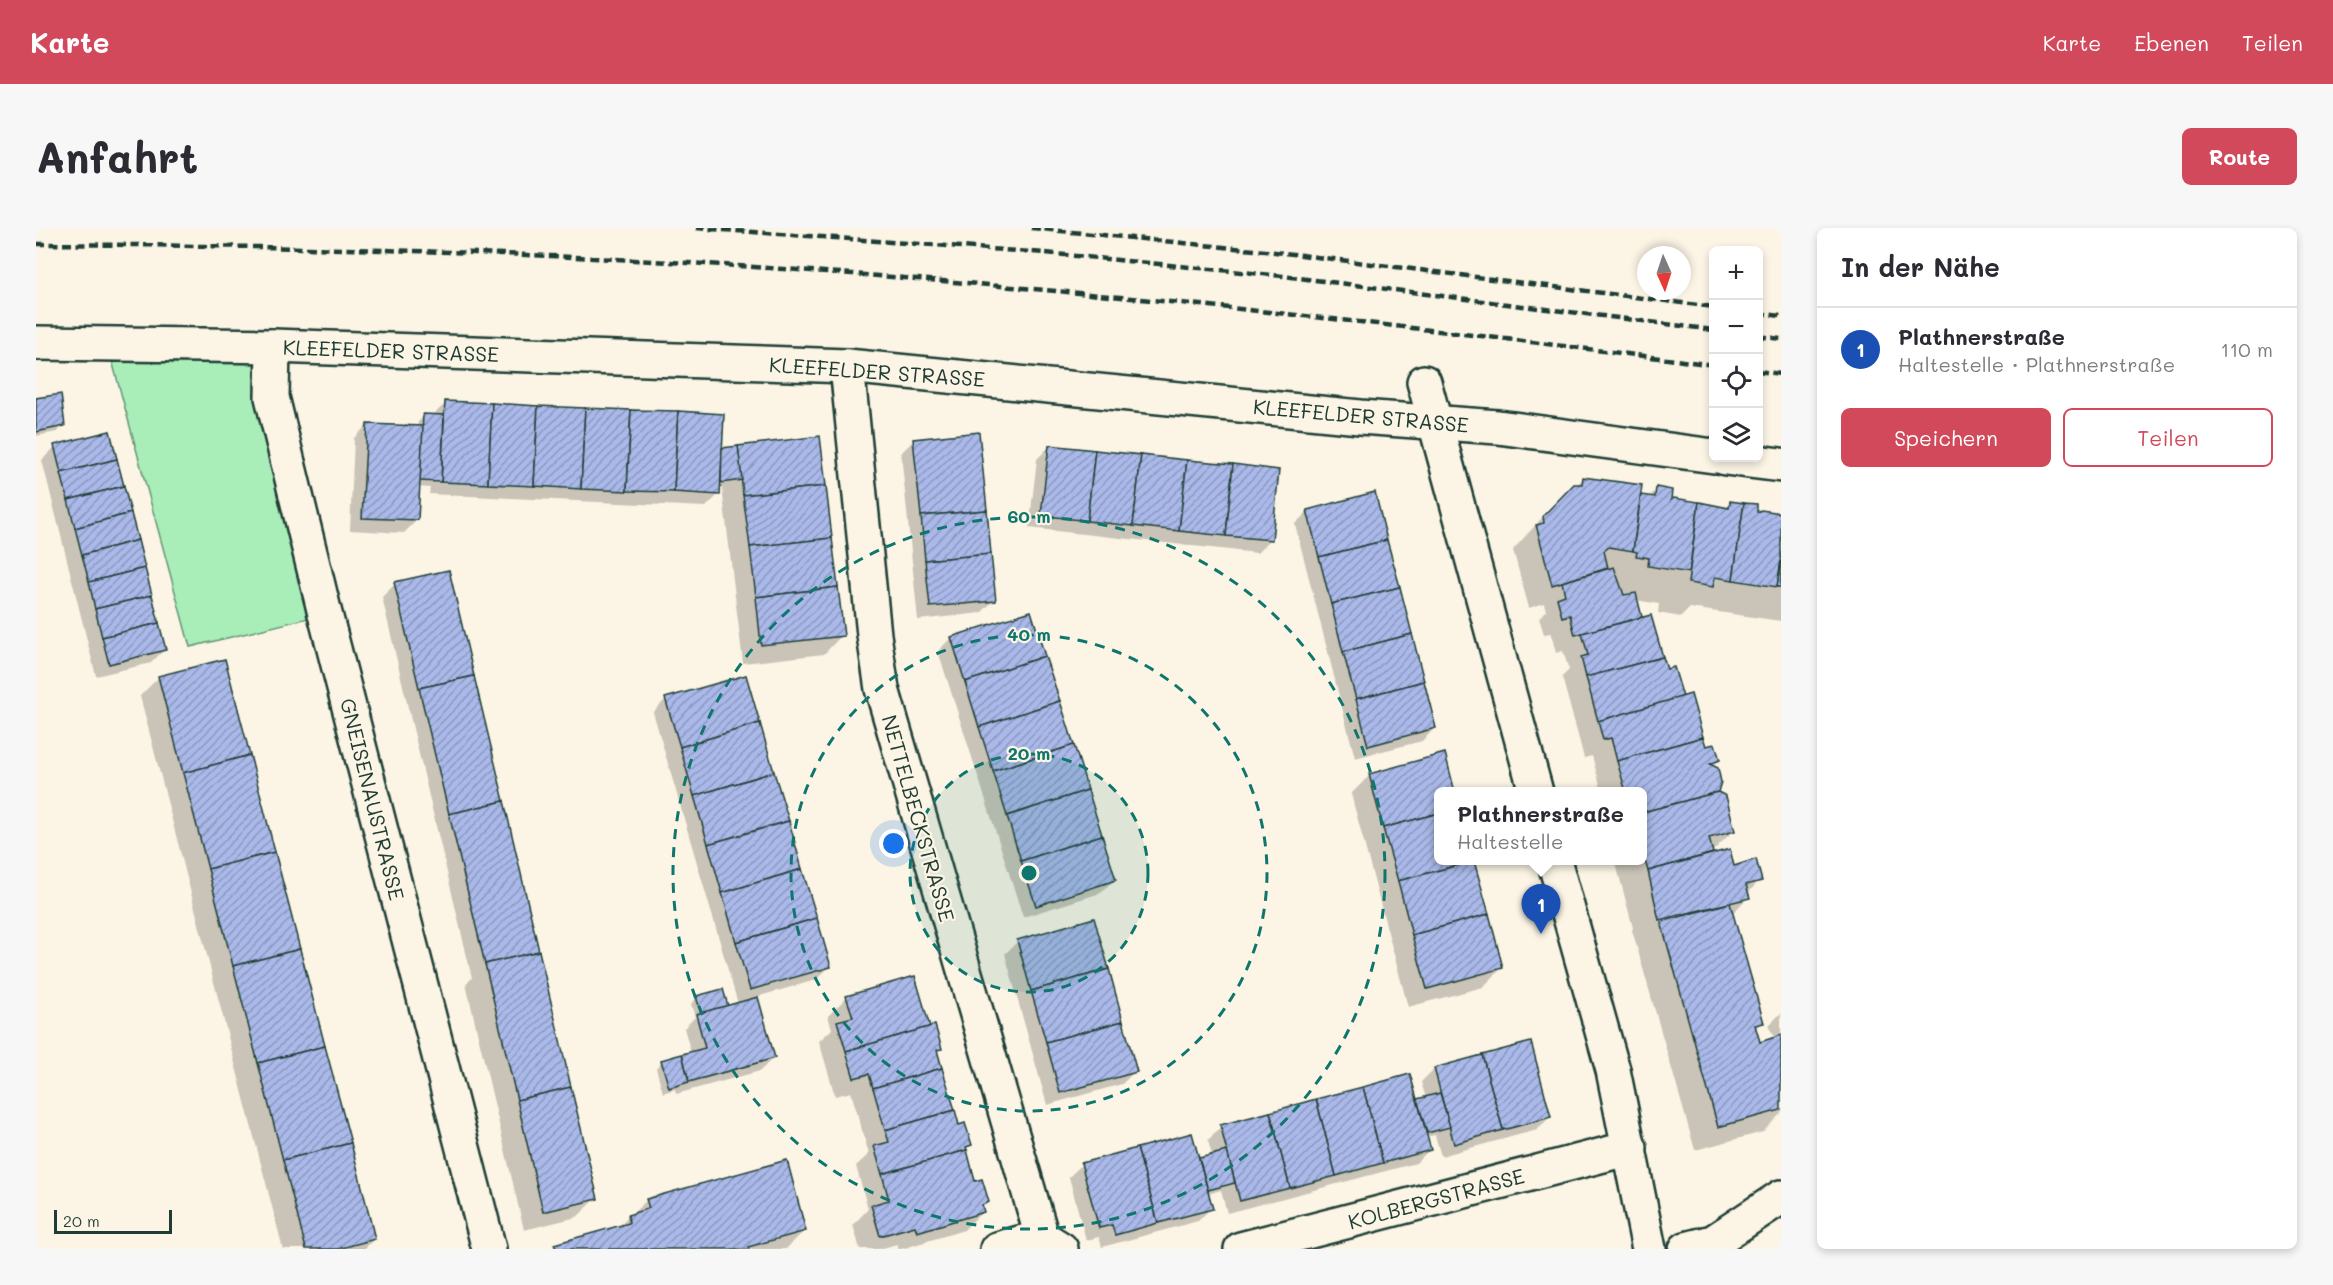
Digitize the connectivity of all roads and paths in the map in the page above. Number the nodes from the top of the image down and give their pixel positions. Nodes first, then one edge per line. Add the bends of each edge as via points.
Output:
1 (36, 343) edge
2 (273, 346) junction
3 (847, 366) junction
4 (1424, 382) dead end
5 (1435, 421) junction
6 (1709, 455) edge
7 (1757, 462) edge
8 (1781, 465) edge
9 (1535, 787) edge
10 (1555, 865) edge
11 (1630, 1148) junction
12 (1781, 1197) edge
13 (1051, 1243) edge
14 (489, 1249) edge
15 (997, 1249) edge
16 (1241, 1249) edge
17 (1649, 1249) edge
18 (1686, 1249) edge

1 - 2 street, KLEEFELDER STRASSE
2 - 3 street, KLEEFELDER STRASSE
2 - 14 street, GNEISENAUSTRASSE via 272,397
3 - 5 street, KLEEFELDER STRASSE via 1360,417
3 - 13 street, NETTELBECKSTRASSE via 882,689
4 - 5 street
5 - 6 street, KLEEFELDER STRASSE
5 - 9 street
7 - 8 street
10 - 11 street via 1613,1070
11 - 16 street, KOLBERGSTRASSE
11 - 17 street
12 - 18 street via 1713,1242
13 - 15 street

